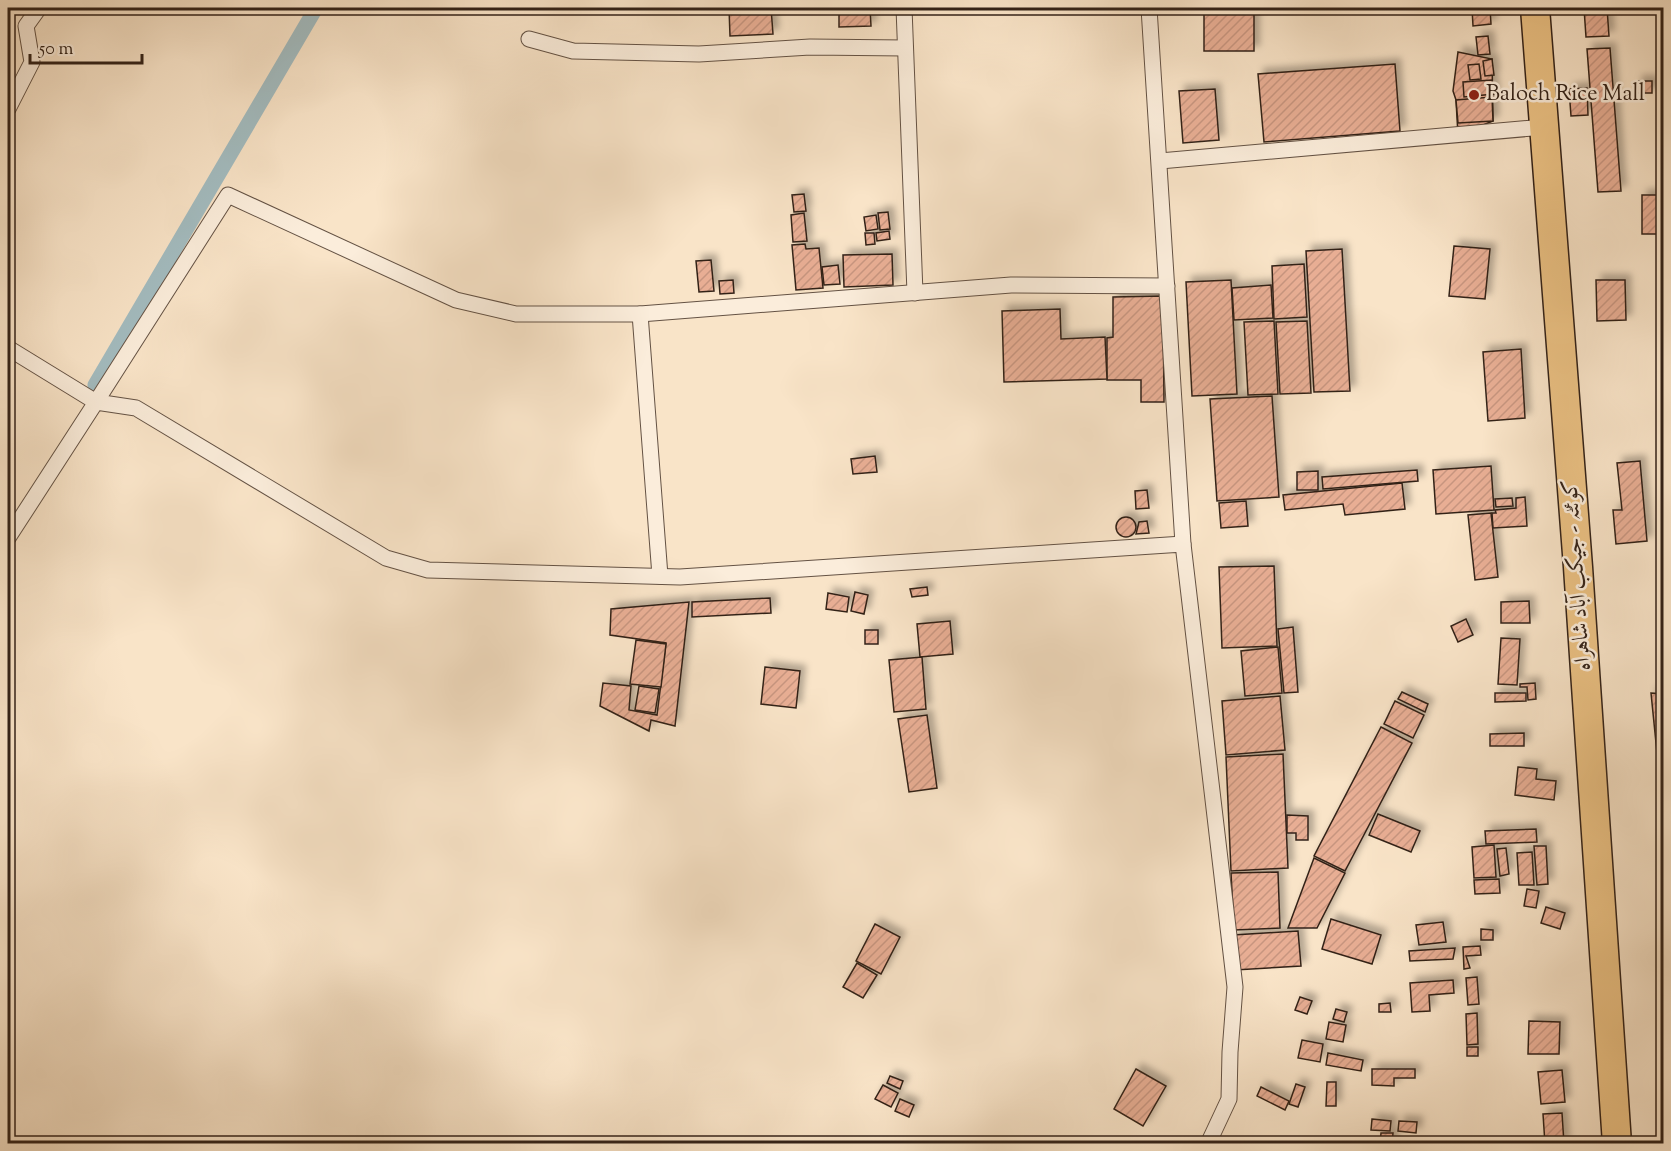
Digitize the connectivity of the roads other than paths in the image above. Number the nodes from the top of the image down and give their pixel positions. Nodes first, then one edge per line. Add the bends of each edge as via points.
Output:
1 (39, 8) edge
2 (904, 8) edge
3 (1149, 8) edge
4 (1535, 8) edge
5 (529, 39) dead end
6 (905, 48) junction
7 (8, 109) edge
8 (1544, 127) junction
9 (1160, 161) junction
10 (1167, 286) junction
11 (915, 293) junction
12 (640, 314) junction
13 (8, 348) edge
14 (96, 402) junction
15 (8, 538) edge
16 (1184, 544) junction
17 (660, 576) junction
18 (1208, 1143) edge
19 (1617, 1143) edge

1 - 7 street via 26,26 32,62
2 - 6 street
3 - 9 street
4 - 8 highway, کوئٹہ - جیکب آباد شاہراہ
5 - 6 street via 584,52 699,54 810,47
6 - 11 street
8 - 9 street
8 - 19 highway, کوئٹہ - جیکب آباد شاہراہ
9 - 10 street
10 - 11 street via 1011,285
10 - 16 street
11 - 12 street
12 - 14 street via 516,314 456,300 228,195
12 - 17 street
13 - 14 street
14 - 15 street
14 - 17 street via 136,408 386,558 428,570
16 - 17 street
16 - 18 street via 1235,987 1230,1099

